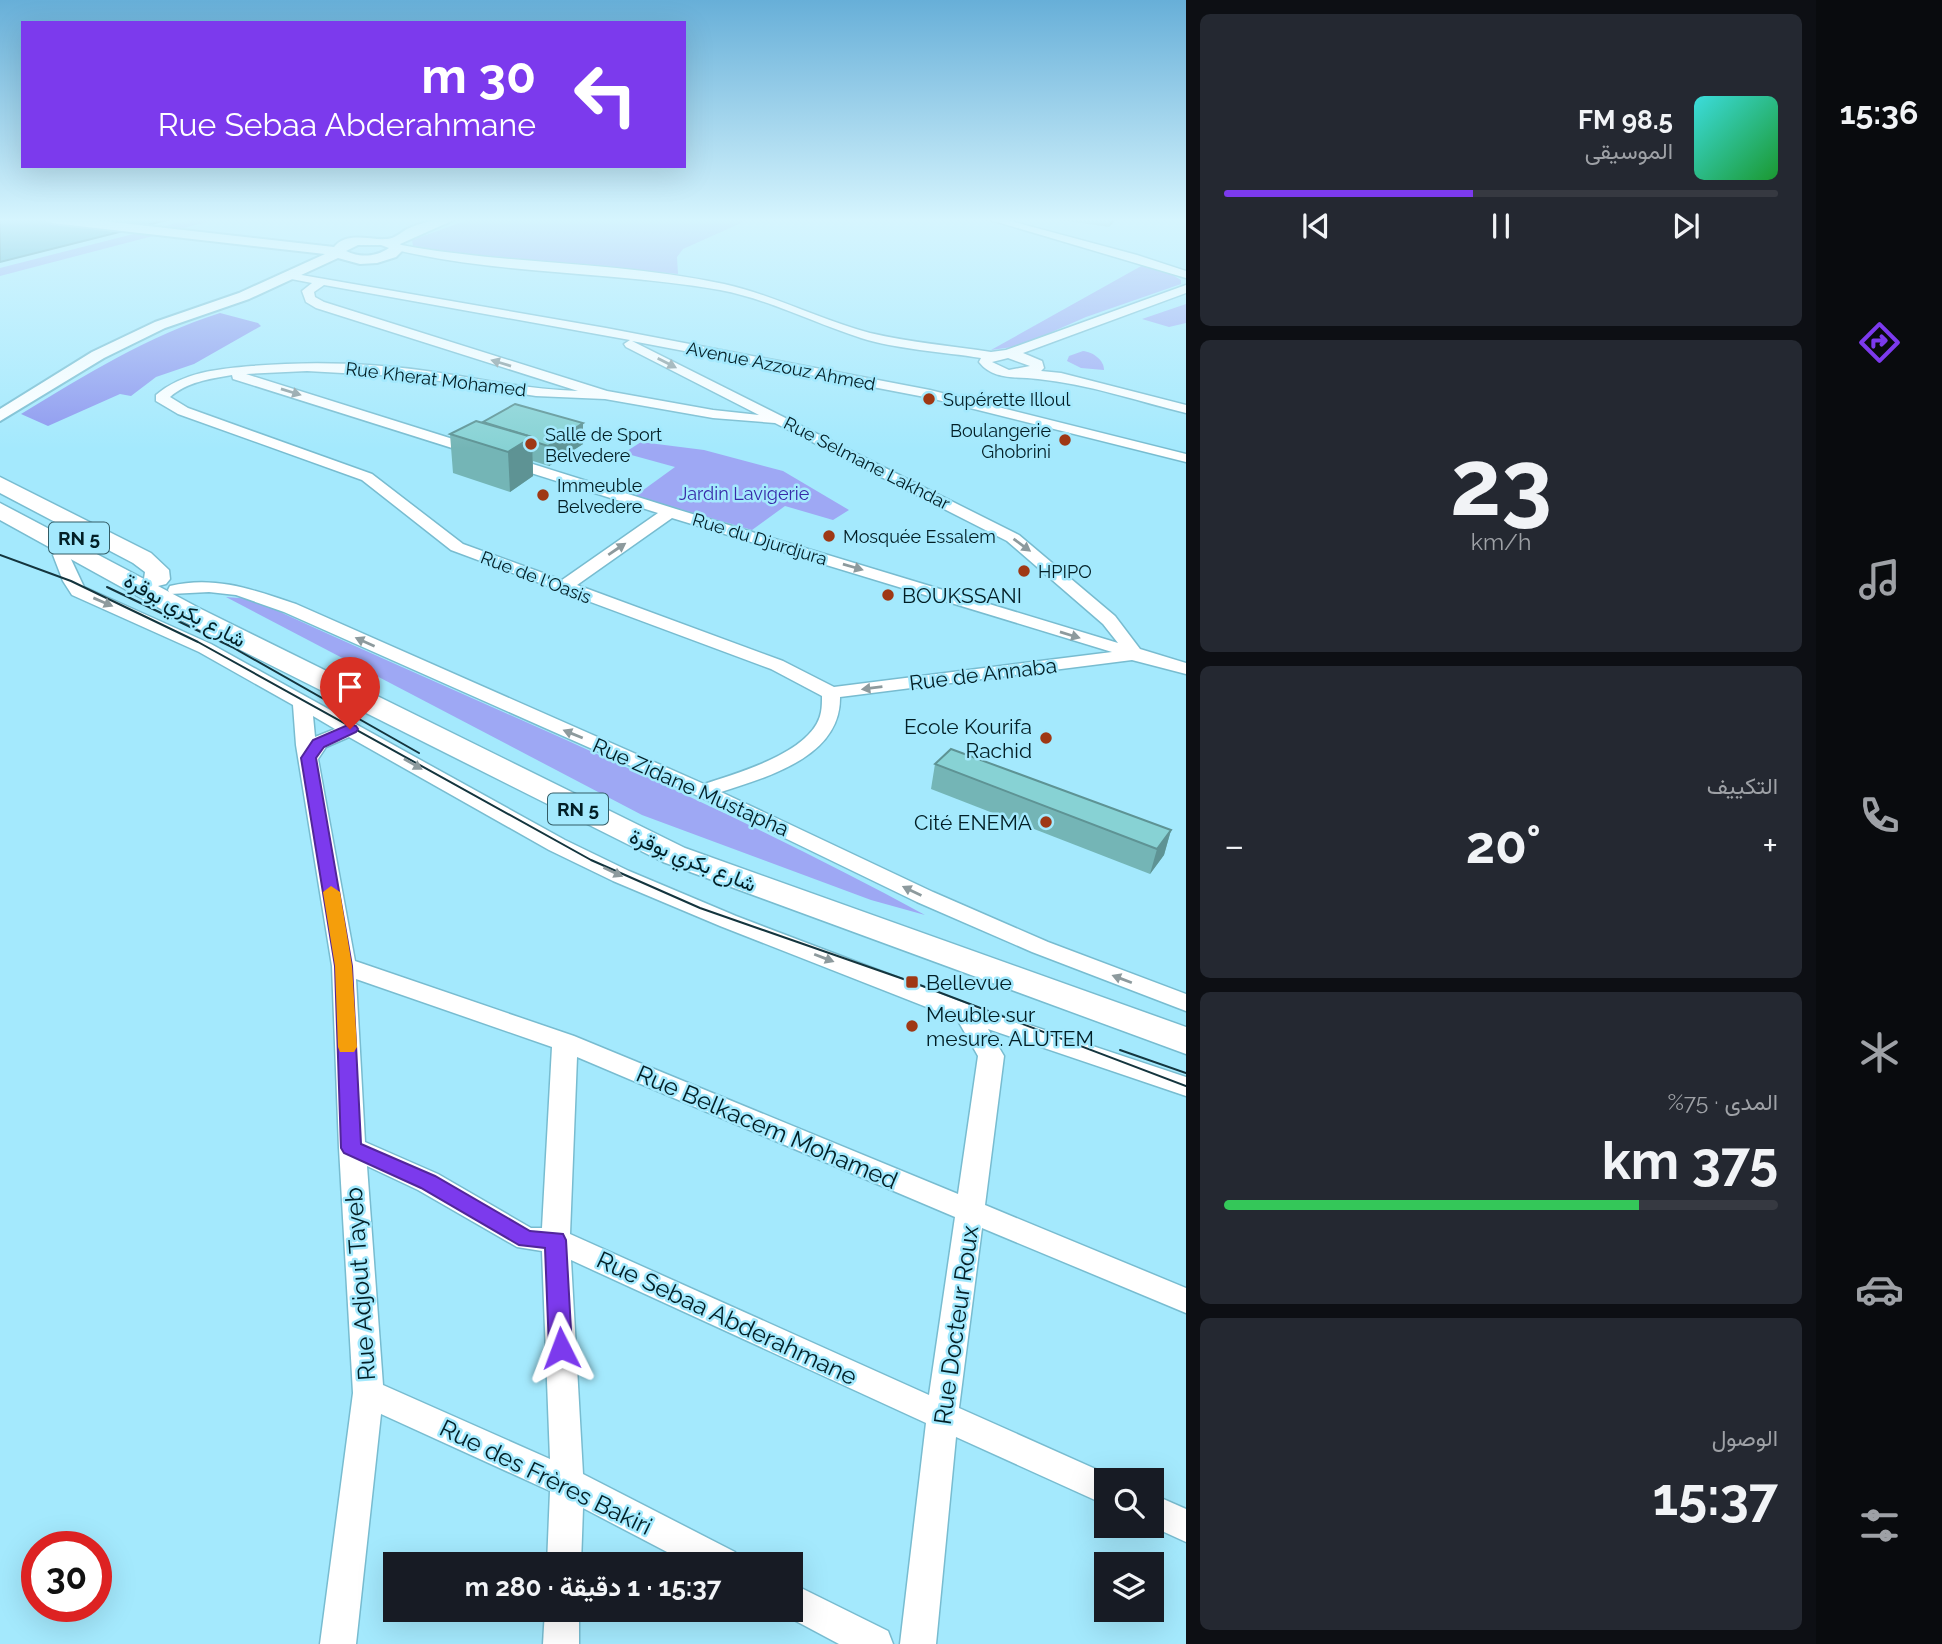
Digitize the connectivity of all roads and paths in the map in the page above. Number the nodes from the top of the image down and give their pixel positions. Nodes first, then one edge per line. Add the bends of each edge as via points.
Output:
1 (245, 296) edge
2 (309, 296) edge
3 (405, 296) edge
4 (756, 296) edge
5 (1168, 296) edge
6 (1186, 297) edge
7 (606, 332) junction
8 (1008, 354) junction
9 (990, 362) junction
10 (1036, 363) junction
11 (226, 373) junction
12 (1023, 373) junction
13 (605, 395) junction
14 (1186, 402) edge
15 (1186, 409) edge
16 (0, 416) edge
17 (782, 421) junction
18 (1186, 458) edge
19 (0, 484) edge
20 (0, 496) edge
21 (0, 510) edge
22 (670, 512) junction
23 (0, 527) edge
24 (61, 555) junction
25 (565, 586) junction
26 (184, 595) junction
27 (1135, 655) junction
28 (1186, 669) edge
29 (831, 693) junction
30 (302, 701) junction
31 (350, 729) junction
32 (309, 758) junction
33 (703, 791) junction
34 (344, 966) junction
35 (1186, 1003) edge
36 (966, 1013) junction
37 (1186, 1023) edge
38 (1017, 1030) junction
39 (1186, 1041) edge
40 (565, 1042) junction
41 (991, 1056) junction
42 (1186, 1087) edge
43 (352, 1148) junction
44 (971, 1212) junction
45 (556, 1240) junction
46 (1186, 1301) edge
47 (368, 1393) junction
48 (943, 1416) junction
49 (566, 1483) junction
50 (1094, 1485) edge
51 (1164, 1515) edge
52 (1186, 1525) edge
53 (564, 1552) edge
54 (700, 1552) edge
55 (803, 1606) edge
56 (562, 1622) edge
57 (338, 1644) edge
58 (561, 1644) edge
59 (875, 1644) edge
60 (918, 1644) edge

1 - 16 main road via 160,325 98,355
13 -> 2 street via 320,305
3 - 7 street, Avenue Azzouz Ahmed
4 - 9 street via 853,331
5 - 8 street
6 - 10 street via 1104,327
7 -> 17 street, Rue Selmane Lakhdar
7 - 18 street, Avenue Azzouz Ahmed via 957,399
8 - 9 street
8 - 10 street
9 - 12 street via 1005,373
10 - 12 street via 1034,370
10 - 14 street
11 - 13 street, Rue Kherat Mohamed via 373,369 558,394
11 -> 22 street, Rue du Djurdjura
11 - 25 street, Rue de l'Oasis via 181,381 161,398 183,411 367,477 457,547
12 - 15 street via 1060,377
13 - 17 street
17 -> 27 street, Rue Selmane Lakhdar via 1013,538 1109,620
19 - 26 highway via 142,558
20 - 26 highway, RN 5
21 - 26 highway, شارع بكري بوقرة / RN 5
25 -> 22 street
22 -> 27 street, Rue du Djurdjura
23 - 24 highway
24 - 26 highway via 109,581
24 -> 30 street via 78,591 160,626
25 - 29 street, Rue de l'Oasis via 777,664
33 -> 26 street, Rue Zidane Mustapha via 290,608 248,593
26 - 37 highway, شارع بكري بوقرة / RN 5 via 362,689 681,843
26 - 39 highway, شارع بكري بوقرة / RN 5 via 674,855
27 - 28 street, Rue du Djurdjura
27 -> 29 street, Rue de Annaba
29 - 33 street via 834,704 827,725 802,748 757,773
30 - 31 street
30 - 32 street, Rue Adjout Tayeb
31 - 32 street via 318,743
31 -> 36 street via 621,876
32 - 34 street, Rue Adjout Tayeb
35 -> 33 street, Rue Zidane Mustapha via 925,897
34 - 40 street, Rue Belkacem Mohamed
34 - 43 street, Rue Adjout Tayeb
36 - 38 street
36 - 41 street
38 - 41 street via 1006,1046
38 - 42 street
40 - 44 street, Rue Belkacem Mohamed
40 - 45 street
41 - 44 street, Rue Docteur Roux
43 - 45 street, Rue Sebaa Abderahmane via 428,1182 527,1239
43 - 47 street, Rue Adjout Tayeb
44 - 46 street, Rue Belkacem Mohamed
44 - 48 street, Rue Docteur Roux
45 - 48 street, Rue Sebaa Abderahmane
45 - 49 street
47 - 49 street, Rue des Frères Bakiri
47 - 57 street, Rue Adjout Tayeb
48 - 50 street, Rue Sebaa Abderahmane
48 - 60 street, Rue Docteur Roux
49 - 53 street
49 - 54 street, Rue des Frères Bakiri
51 - 52 street
55 - 59 street
56 - 58 street

